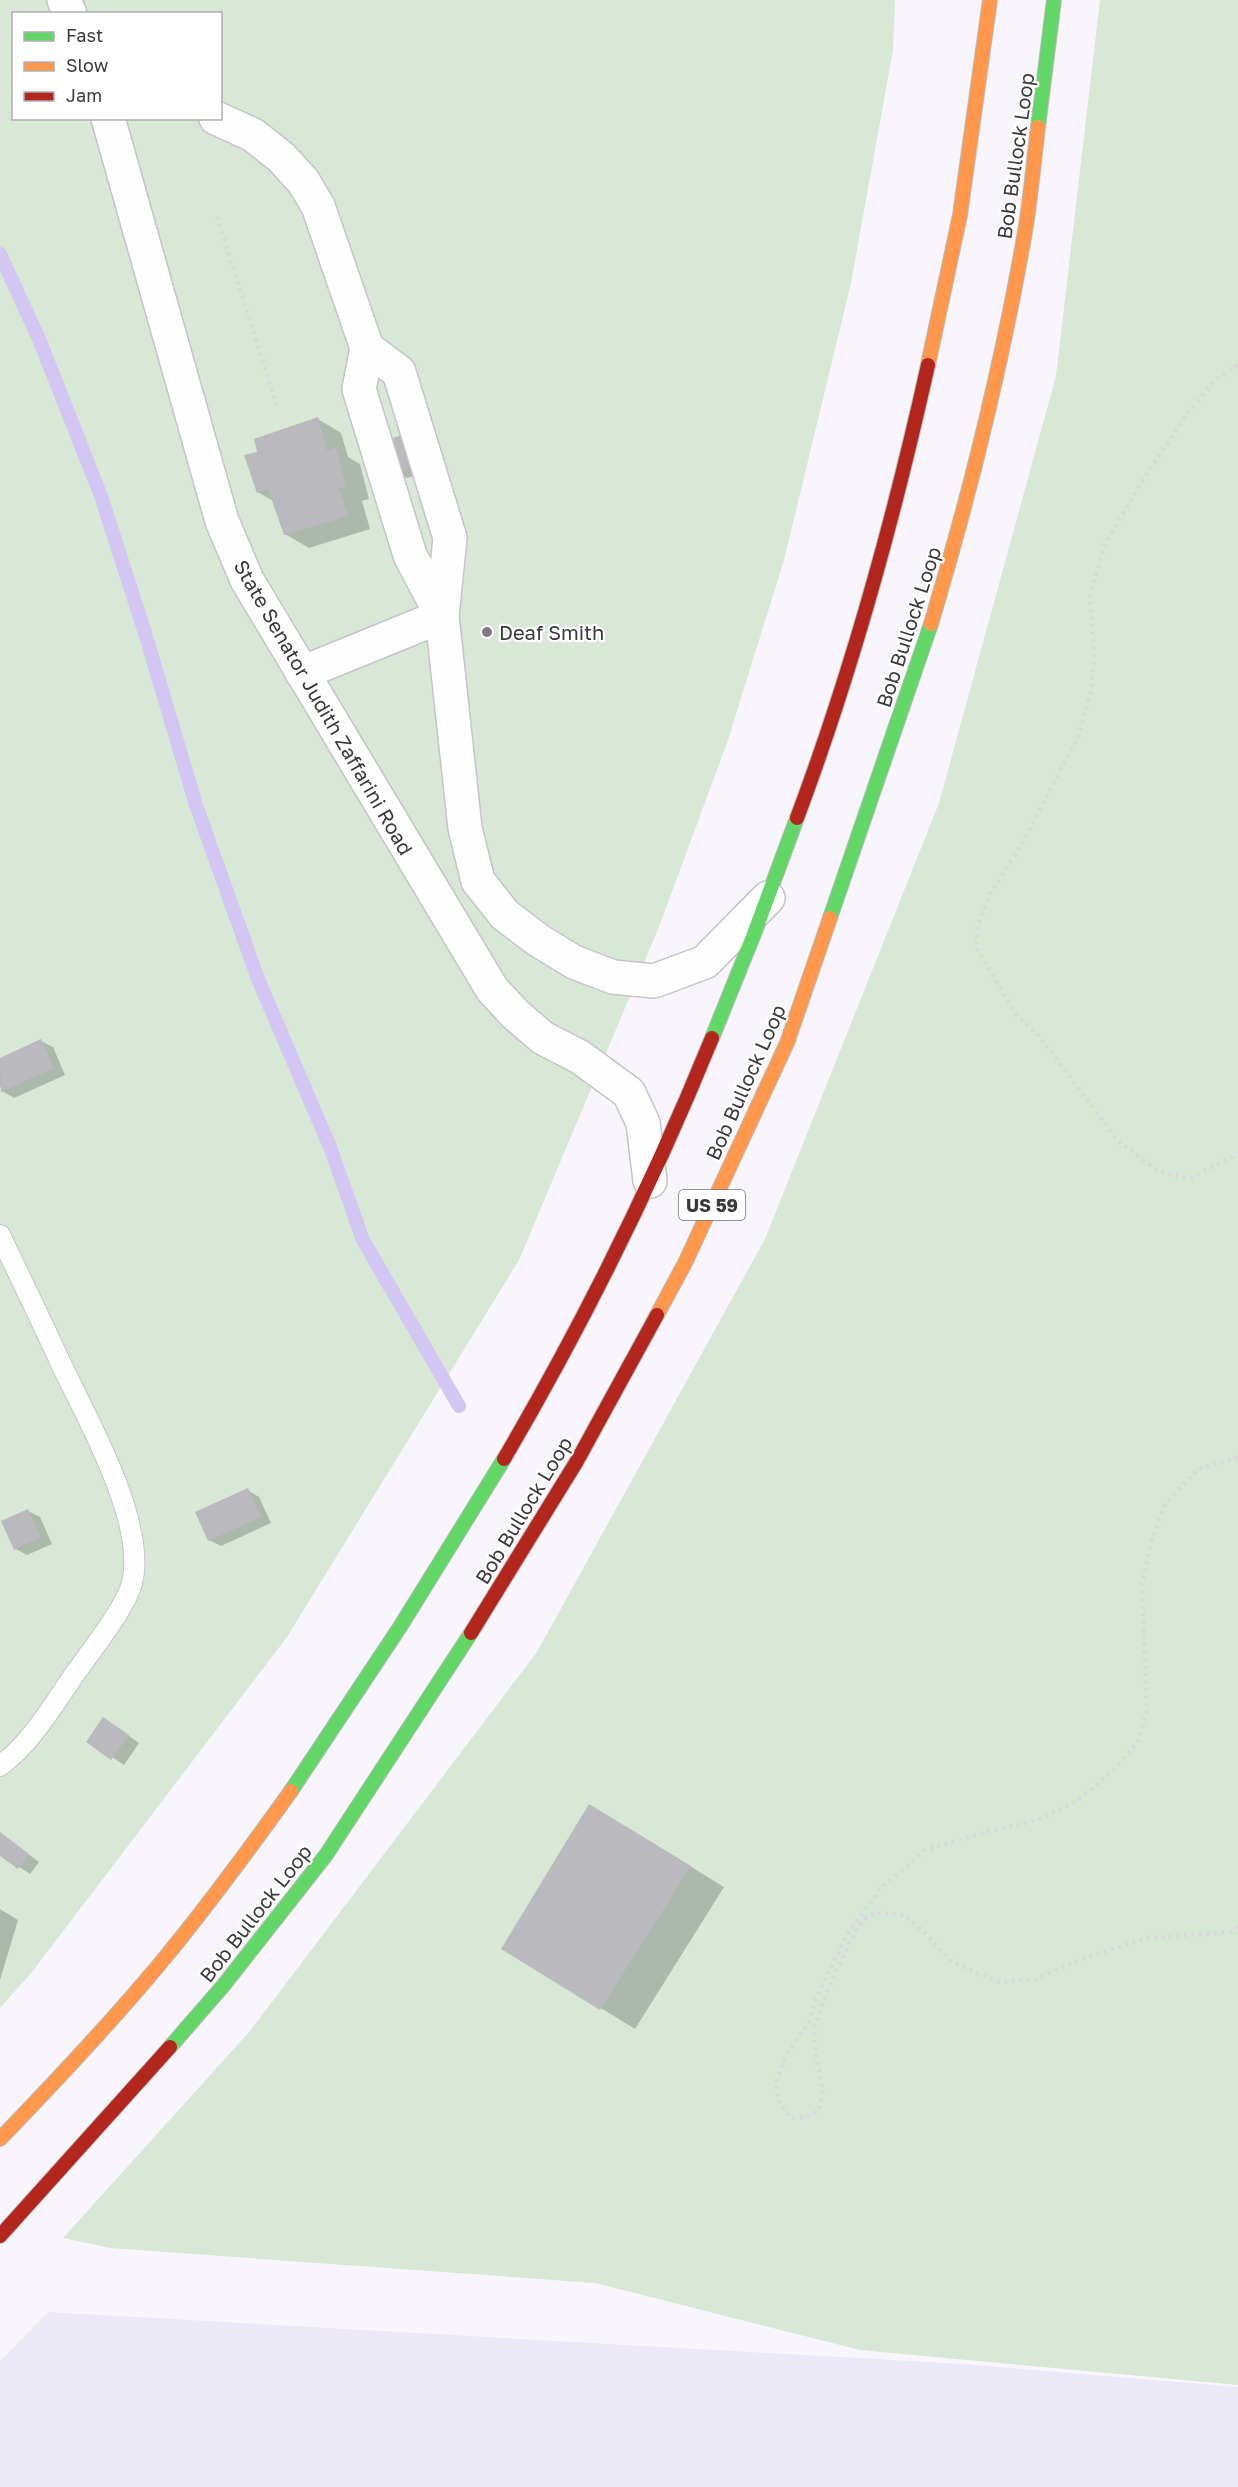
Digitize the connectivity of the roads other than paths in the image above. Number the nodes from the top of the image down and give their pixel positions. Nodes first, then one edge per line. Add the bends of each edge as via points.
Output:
1 (990, 0) edge
2 (1054, 0) edge
3 (110, 120) edge
4 (220, 120) edge
5 (367, 348) junction
6 (442, 616) junction
7 (302, 673) junction
8 (768, 898) junction
9 (650, 1181) junction
10 (0, 1235) edge
11 (0, 1766) edge
12 (0, 2139) edge
13 (0, 2236) edge

1 - 8 highway via 974,131 946,284 912,435 870,592
2 - 13 highway, Bob Bullock Loop / US 59 via 1026,225 958,533 916,672 787,1043 685,1263 577,1461 442,1679 326,1855 223,1986
3 - 7 street, State Senator Judith Zaffarini Road via 222,521 247,580
4 - 5 street via 254,135 303,181 318,206
5 - 6 street via 359,390 410,555
5 - 6 street via 399,372 450,538
6 - 7 street
6 - 8 street via 465,828 478,881 506,915 574,962 612,977 654,981 705,962
7 - 9 street, State Senator Judith Zaffarini Road via 492,989 543,1038 580,1057 629,1093 643,1123
8 - 9 highway via 717,1029
9 - 12 highway via 587,1309 450,1550 288,1796 177,1943
10 - 11 lane via 119,1490 134,1560 132,1584 121,1606 43,1720

